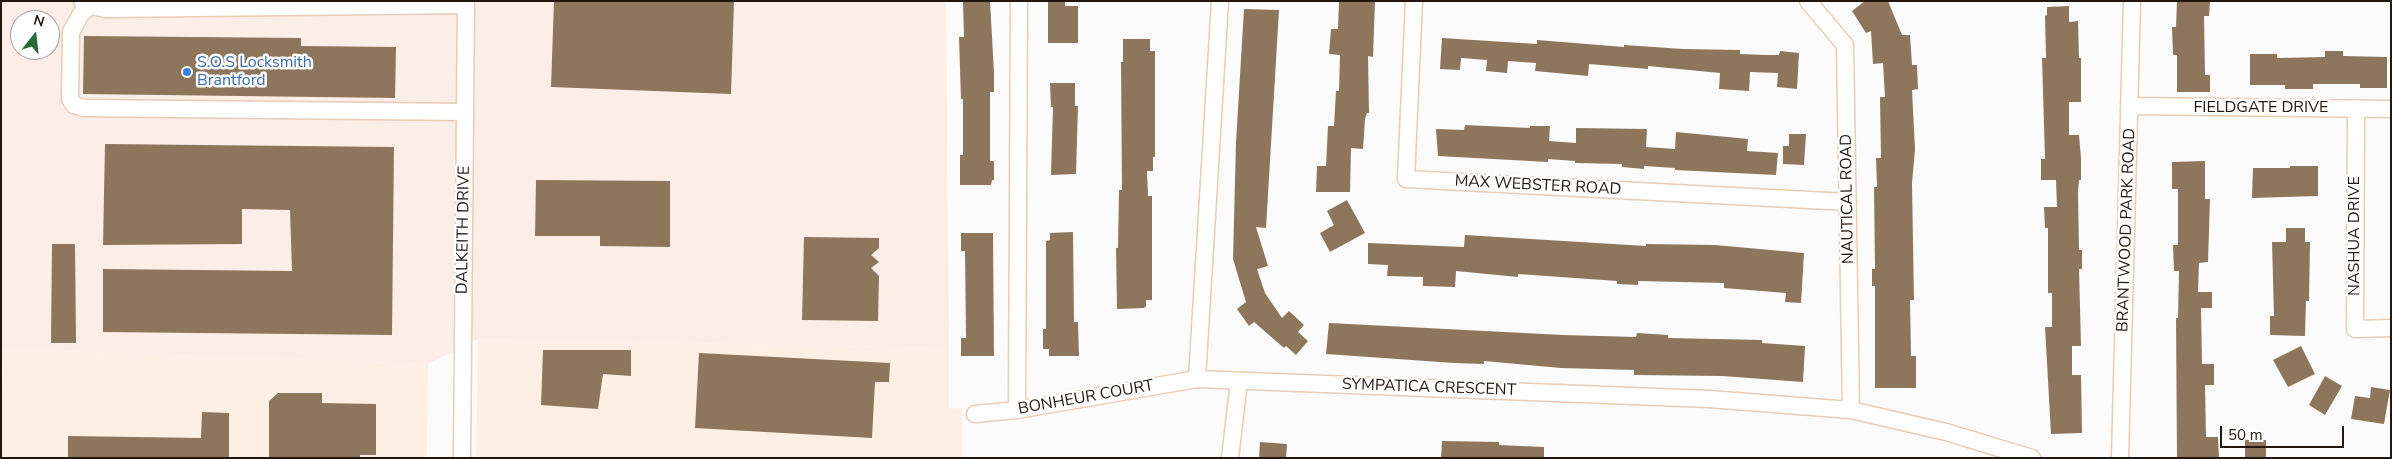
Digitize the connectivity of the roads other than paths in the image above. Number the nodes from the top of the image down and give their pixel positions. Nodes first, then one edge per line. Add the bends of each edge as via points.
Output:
1 (1019, 1) edge
2 (1220, 1) edge
3 (1414, 1) edge
4 (1808, 1) edge
5 (2132, 1) edge
6 (466, 3) edge
7 (86, 4) edge
8 (2131, 106) junction
9 (2356, 108) junction
10 (2391, 109) edge
11 (465, 112) junction
12 (1848, 202) junction
13 (2391, 328) edge
14 (1196, 379) junction
15 (1239, 381) junction
16 (1017, 410) junction
17 (1851, 410) junction
18 (975, 414) dead end
19 (462, 458) edge
20 (1230, 458) edge
21 (2032, 458) edge
22 (2120, 458) edge

1 - 16 street
2 - 14 street
3 - 12 street, MAX WEBSTER ROAD via 1406,179
4 - 12 street, NAUTICAL ROAD via 1845,45
5 - 8 street, BRANTWOOD PARK ROAD
6 - 7 street via 107,9
6 - 11 street, DALKEITH DRIVE
7 - 11 street via 71,32 70,99 74,105 84,108
8 - 9 street, FIELDGATE DRIVE
8 - 22 street, BRANTWOOD PARK ROAD
9 - 10 street, FIELDGATE DRIVE
9 - 13 street, NASHUA DRIVE via 2355,328
11 - 19 street, DALKEITH DRIVE
12 - 17 street, NAUTICAL ROAD
14 - 15 street, SYMPATICA CRESCENT
14 - 16 street, BONHEUR COURT
15 - 17 street, SYMPATICA CRESCENT via 1709,399
15 - 20 street
16 - 18 street, BONHEUR COURT
17 - 21 street, SYMPATICA CRESCENT via 1946,432

